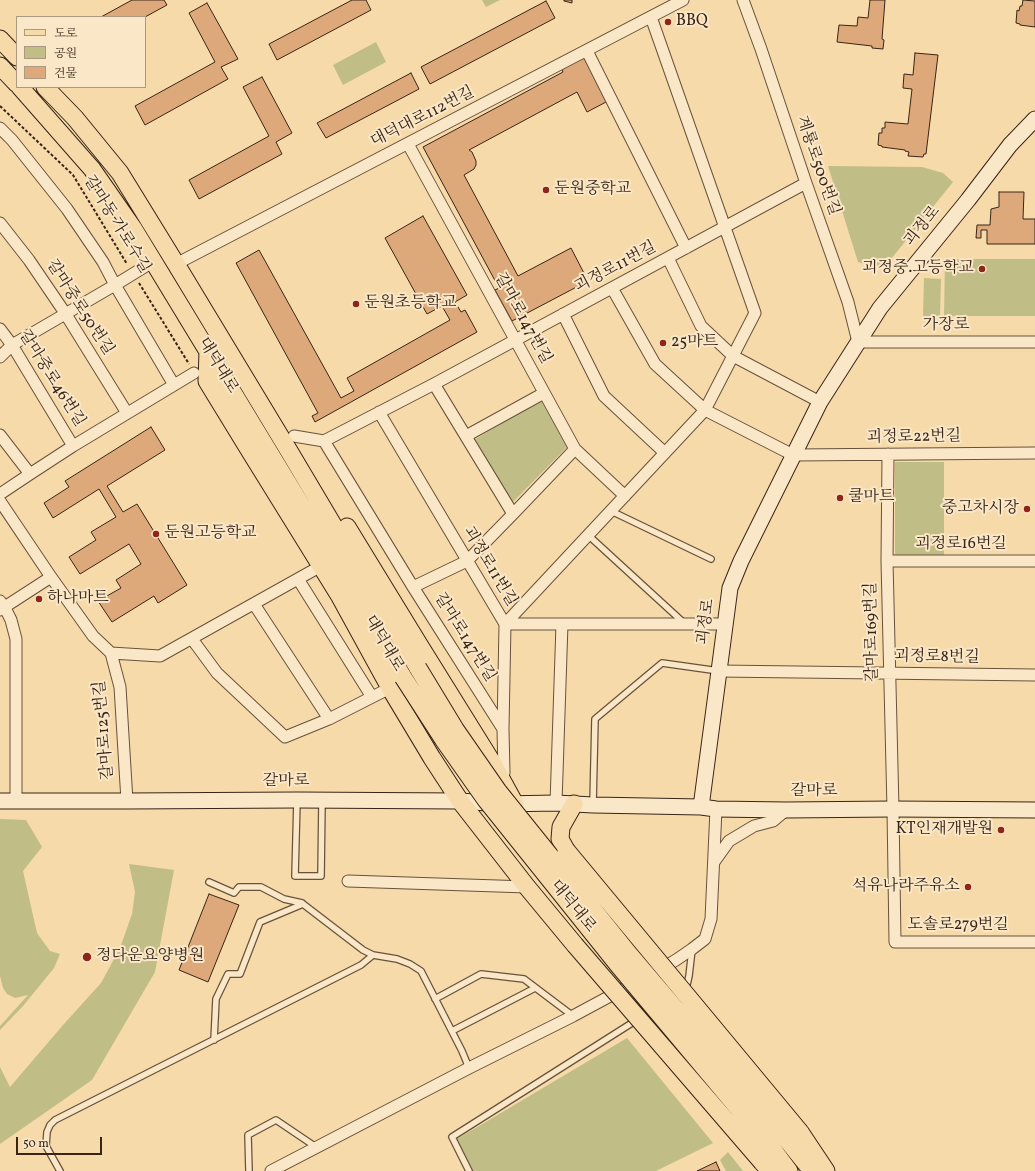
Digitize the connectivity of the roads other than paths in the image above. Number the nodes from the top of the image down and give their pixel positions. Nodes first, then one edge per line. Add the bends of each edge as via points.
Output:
1 (683, 0) edge
2 (743, 0) edge
3 (651, 17) junction
4 (0, 39) edge
5 (587, 51) junction
6 (16, 56) edge
7 (0, 66) edge
8 (16, 83) edge
9 (21, 88) edge
10 (46, 88) edge
11 (1035, 119) edge
12 (0, 128) edge
13 (408, 144) junction
14 (806, 183) junction
15 (0, 223) edge
16 (725, 227) junction
17 (686, 248) junction
18 (668, 258) junction
19 (154, 261) junction
20 (176, 264) junction
21 (115, 285) junction
22 (612, 288) junction
23 (65, 313) junction
24 (563, 314) junction
25 (0, 329) edge
26 (515, 340) junction
27 (858, 342) junction
28 (1035, 342) edge
29 (224, 343) junction
30 (12, 345) junction
31 (208, 351) junction
32 (733, 356) junction
33 (0, 357) edge
34 (194, 373) road end
35 (434, 384) junction
36 (174, 385) junction
37 (544, 393) junction
38 (820, 402) junction
39 (705, 410) junction
40 (379, 412) junction
41 (127, 413) junction
42 (0, 435) edge
43 (294, 436) junction
44 (466, 436) junction
45 (324, 442) junction
46 (73, 446) junction
47 (248, 448) junction
48 (574, 449) junction
49 (665, 453) junction
50 (1035, 453) edge
51 (888, 454) junction
52 (793, 455) junction
53 (30, 474) junction
54 (284, 477) junction
55 (0, 494) edge
56 (625, 496) junction
57 (0, 501) edge
58 (611, 511) junction
59 (513, 514) junction
60 (588, 535) junction
61 (711, 559) dead end
62 (467, 561) junction
63 (888, 561) junction
64 (1035, 561) edge
65 (321, 566) junction
66 (51, 577) junction
67 (298, 579) junction
68 (413, 587) junction
69 (254, 604) junction
70 (2, 607) edge
71 (505, 624) junction
72 (562, 624) junction
73 (685, 624) junction
74 (724, 624) junction
75 (192, 639) junction
76 (111, 653) junction
77 (719, 671) junction
78 (889, 674) junction
79 (1035, 675) edge
80 (390, 688) junction
81 (372, 697) junction
82 (329, 719) junction
83 (503, 729) junction
84 (504, 773) dead end
85 (297, 800) junction
86 (322, 800) junction
87 (0, 801) edge
88 (16, 801) junction
89 (127, 801) junction
90 (460, 801) junction
91 (556, 803) junction
92 (515, 804) junction
93 (574, 804) junction
94 (593, 805) junction
95 (701, 807) junction
96 (716, 808) junction
97 (893, 809) junction
98 (786, 810) junction
99 (1035, 810) edge
100 (714, 863) junction
101 (348, 881) dead end
102 (209, 882) dead end
103 (527, 887) junction
104 (303, 904) junction
105 (1035, 942) edge
106 (692, 949) junction
107 (373, 955) junction
108 (535, 988) junction
109 (680, 993) dead end
110 (673, 997) dead end
111 (435, 999) junction
112 (573, 1016) junction
113 (452, 1031) junction
114 (214, 1040) junction
115 (468, 1068) junction
116 (316, 1148) junction
117 (779, 1151) edge
118 (60, 1171) edge
119 (249, 1171) edge
120 (271, 1171) edge
121 (469, 1171) edge
122 (789, 1171) edge
123 (812, 1171) edge
124 (826, 1171) edge

1 - 3 street, 대덕대로112번길
2 - 14 street, 계룡로500번길
3 - 5 street, 대덕대로112번길
3 - 16 street
4 - 6 main road
5 - 13 street, 대덕대로112번길
5 - 17 street
7 - 8 main road
9 - 19 main road, 대덕대로 via 92,168
10 - 20 main road, 대덕대로 via 75,118 120,173
11 - 27 main road, 괴정로 via 1010,145 880,308
12 - 21 street via 67,209 103,262
13 - 20 street, 대덕대로112번길
13 - 26 street, 갈마로147번길
14 - 16 street, 괴정로11번길
14 - 27 street, 계룡로500번길 via 848,302
15 - 23 street, 갈마중로50번길
16 - 17 street, 괴정로11번길
16 - 32 street via 755,313
17 - 18 street, 괴정로11번길
18 - 22 street, 괴정로11번길
18 - 32 street via 701,326
19 - 21 street
19 - 31 main road, 대덕대로
20 - 29 main road, 대덕대로
21 - 23 street
21 - 36 street
22 - 24 street, 괴정로11번길
22 - 39 street via 655,364
23 - 30 street
23 - 41 street, 갈마중로50번길
24 - 26 street, 괴정로11번길
24 - 49 street via 604,396
25 - 30 street, 갈마중로46번길
26 - 35 street, 괴정로11번길
26 - 37 street, 갈마로147번길
27 - 28 street, 가장로
27 - 38 main road, 괴정로
29 - 43 main road via 254,371
29 - 117 main road, 대덕대로, bridge via 455,729 498,791 629,954
30 - 33 street
30 - 46 street, 갈마중로46번길
31 - 47 main road via 207,381
31 - 54 main road, 대덕대로
32 - 38 street
32 - 39 street
34 - 36 street, 대덕대로
35 - 40 street, 괴정로11번길
35 - 44 street
36 - 41 street, 대덕대로
37 - 44 street
37 - 48 street, 갈마로147번길
38 - 52 main road, 괴정로
39 - 49 street
39 - 52 street
40 - 45 street, 괴정로11번길
40 - 62 street, 괴정로11번길
41 - 46 street, 대덕대로
42 - 53 street
43 - 45 street
43 - 92 main road
44 - 59 street
45 - 68 street, 갈마로147번길
46 - 53 street, 대덕대로
47 - 54 main road
47 - 65 main road
48 - 56 street, 갈마로147번길
48 - 59 street
49 - 56 street
50 - 51 street, 괴정로22번길
51 - 52 street, 괴정로22번길
51 - 63 street, 갈마로169번길
52 - 74 main road, 괴정로 via 741,561 730,588
53 - 55 street, 대덕대로
54 - 117 main road, 대덕대로, bridge via 403,677 486,800 619,966
56 - 58 street
57 - 66 street
58 - 60 street
58 - 61 lane
59 - 62 street
60 - 71 street
60 - 73 lane
62 - 68 street
62 - 71 street, 괴정로11번길
63 - 64 street, 괴정로16번길
63 - 78 street, 갈마로169번길
65 - 67 street
65 - 80 main road
66 - 70 street
66 - 76 street via 93,636
67 - 69 street
67 - 81 street
68 - 83 street, 갈마로147번길
69 - 75 street
69 - 82 street
70 - 88 street via 11,620 16,640
71 - 72 street, 괴정로11번길
71 - 83 street, 갈마로147번길
72 - 73 street, 괴정로11번길
72 - 91 street
73 - 74 street, 괴정로11번길
74 - 77 main road, 괴정로
75 - 76 street via 160,656
75 - 82 street, 대덕대로 via 217,673 284,737
76 - 89 street, 갈마로125번길 via 120,687
77 - 78 street, 괴정로8번길
77 - 94 lane via 662,663 595,719
77 - 95 main road, 괴정로
78 - 79 street, 괴정로8번길
78 - 97 street, 갈마로169번길
80 - 81 street, 대덕대로
80 - 90 main road
81 - 82 street, 대덕대로
83 - 84 street, 갈마로147번길
85 - 86 main road, 갈마로
85 - 86 lane via 295,876 321,876
85 - 89 main road, 갈마로
86 - 90 main road, 갈마로
87 - 88 main road, 갈마로
88 - 89 main road, 갈마로
90 - 92 main road, 갈마로
90 - 103 main road
91 - 92 main road, 갈마로
91 - 93 main road, 갈마로
93 - 94 main road, 갈마로
93 - 117 main road, bridge via 561,827 560,839 566,850
94 - 95 main road, 갈마로
95 - 96 main road, 갈마로
96 - 98 main road, 갈마로
96 - 100 street
97 - 98 main road, 갈마로
97 - 99 main road, 갈마로
97 - 105 street, 도솔로279번길 via 895,942
98 - 100 street via 773,821 754,826 729,841
100 - 106 street via 711,919 704,939
101 - 103 street, 대덕대로
102 - 104 lane via 234,893 239,887 260,887 284,899
103 - 117 main road, bridge via 575,944
104 - 107 lane
104 - 114 lane via 260,922 240,974 228,974 216,999
106 - 109 lane via 690,976 686,989
106 - 112 street
107 - 111 lane via 397,959 421,971
107 - 114 lane via 361,965
108 - 111 lane via 524,979 481,974
108 - 112 lane
108 - 113 lane
110 - 121 lane via 452,1137
111 - 113 lane
112 - 115 street
113 - 115 lane
114 - 118 lane via 55,1120 47,1132 46,1146
115 - 116 street
116 - 119 lane via 276,1120 248,1135
116 - 120 street
117 - 122 main road, 대덕대로
117 - 123 main road, 대덕대로
117 - 124 main road

